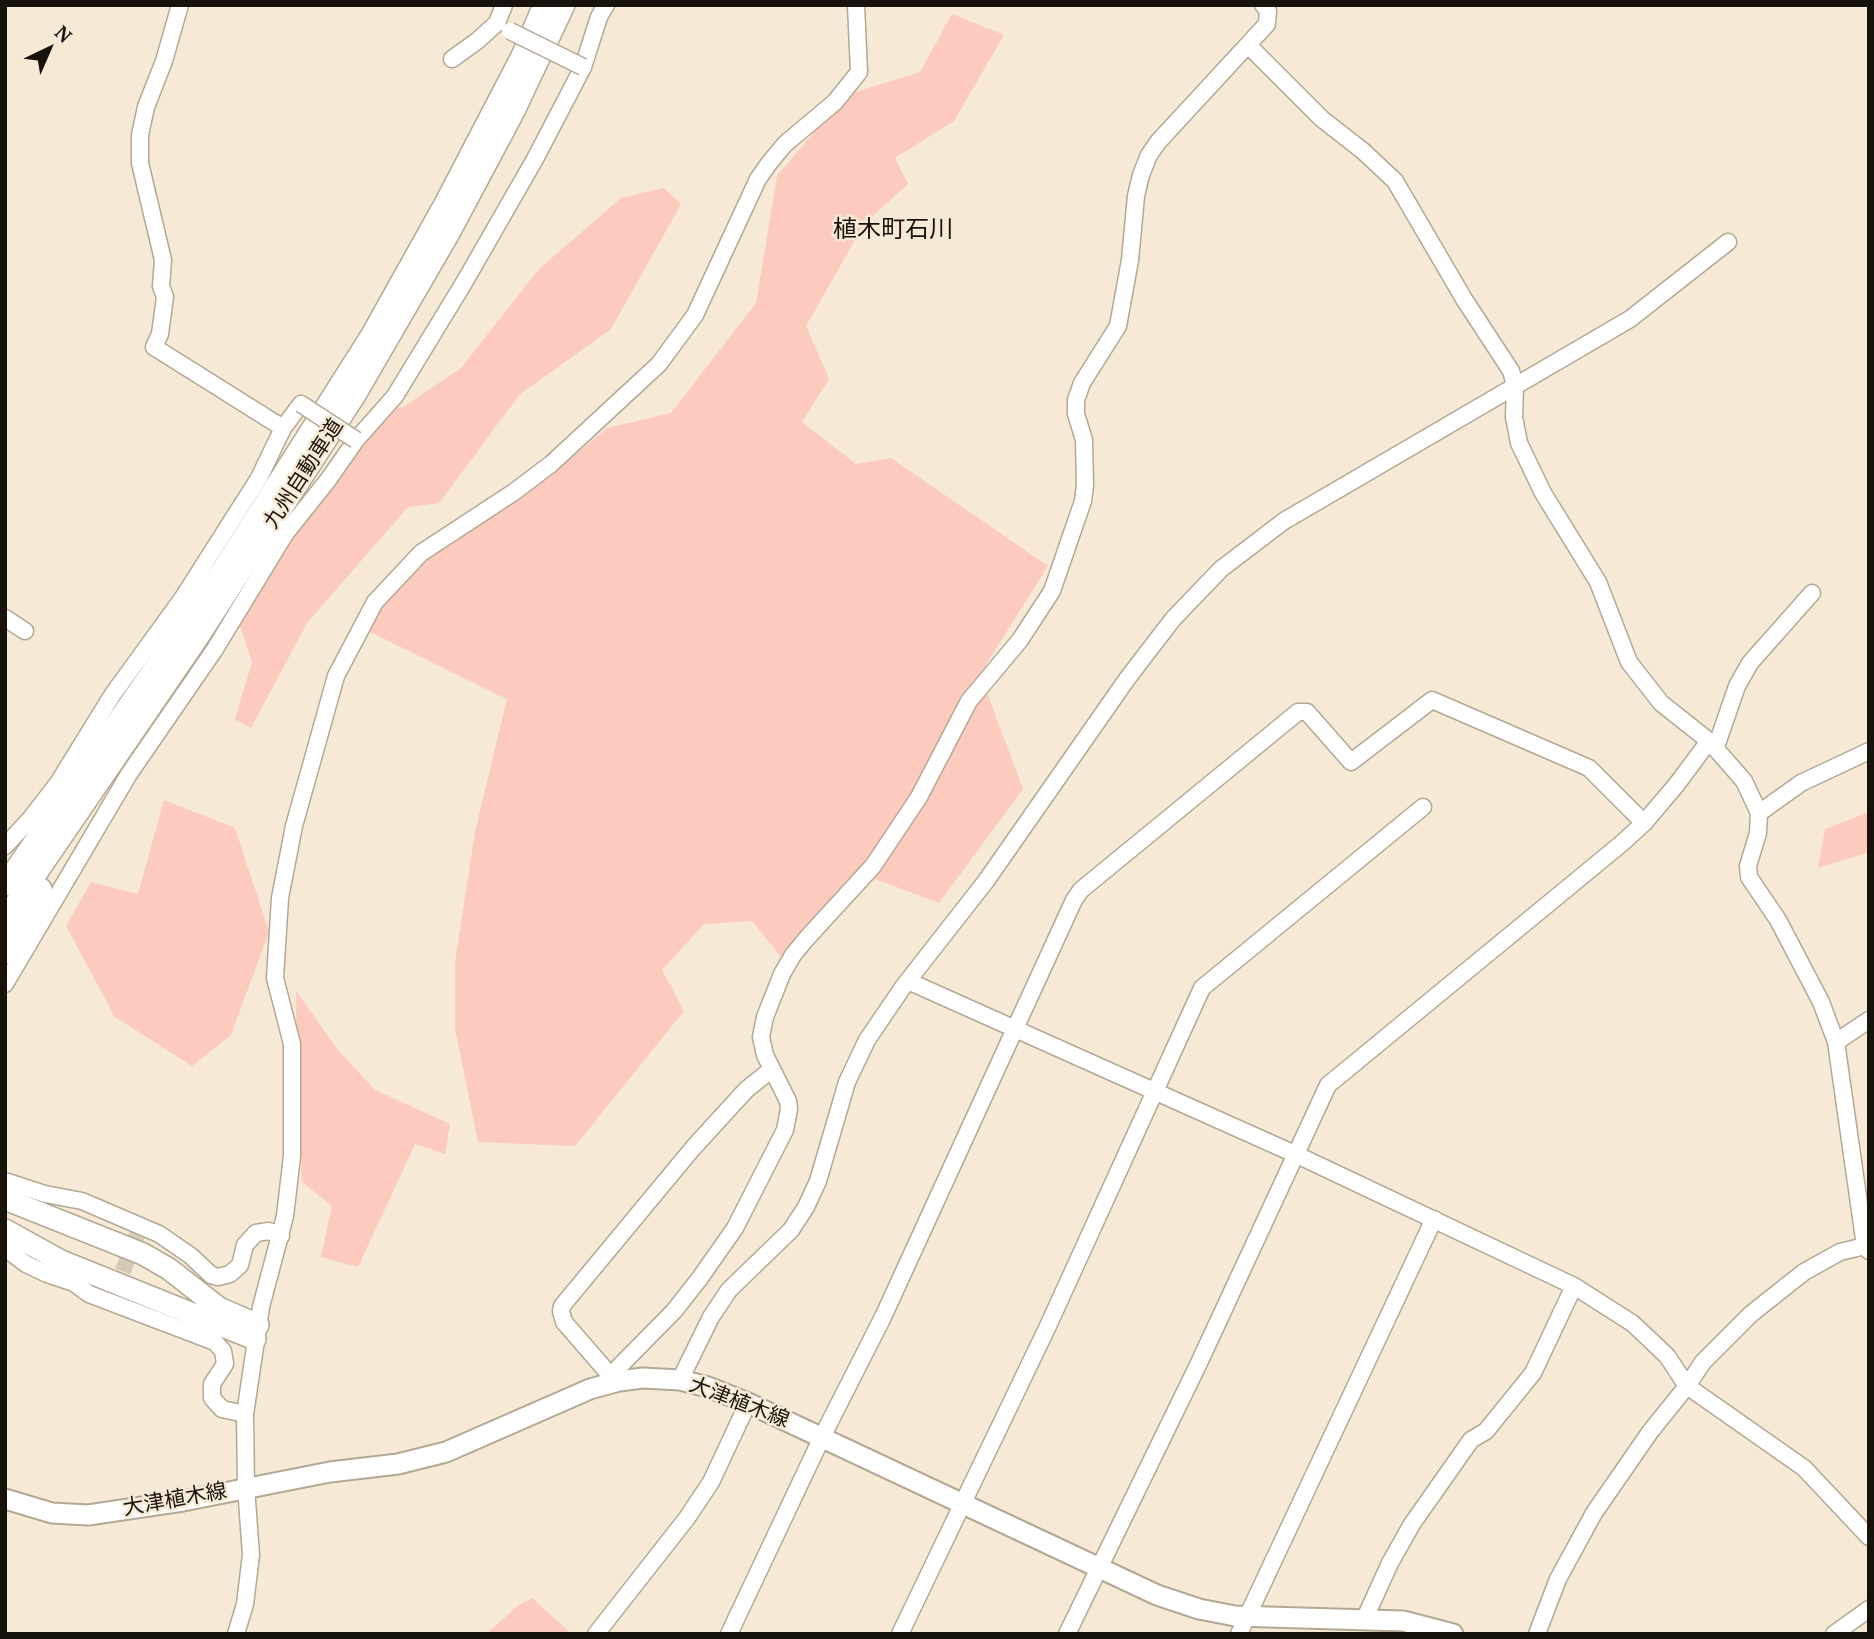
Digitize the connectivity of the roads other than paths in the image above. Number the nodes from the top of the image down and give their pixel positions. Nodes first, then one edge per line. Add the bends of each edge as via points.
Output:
1 (180, 5) edge
2 (504, 5) edge
3 (544, 5) edge
4 (564, 5) edge
5 (606, 5) edge
6 (856, 5) edge
7 (1271, 7) edge
8 (503, 27) junction
9 (1248, 45) junction
10 (452, 59) dead end
11 (583, 67) junction
12 (1728, 242) dead end
13 (1516, 385) junction
14 (283, 428) junction
15 (356, 440) junction
16 (1812, 593) dead end
17 (5, 618) edge
18 (26, 631) dead end
19 (1713, 744) junction
20 (1869, 751) edge
21 (96, 789) junction
22 (1423, 807) dead end
23 (1759, 813) junction
24 (1644, 823) junction
25 (5, 846) edge
26 (7, 880) edge
27 (5, 919) edge
28 (5, 953) edge
29 (908, 981) junction
30 (5, 984) edge
31 (1869, 1020) edge
32 (1014, 1029) junction
33 (1836, 1042) junction
34 (772, 1069) junction
35 (1155, 1093) junction
36 (1297, 1155) junction
37 (5, 1181) edge
38 (5, 1199) edge
39 (1434, 1219) junction
40 (5, 1230) edge
41 (281, 1236) junction
42 (5, 1248) edge
43 (1867, 1248) edge
44 (1574, 1286) junction
45 (256, 1332) junction
46 (613, 1379) junction
47 (680, 1380) junction
48 (1687, 1386) junction
49 (748, 1403) junction
50 (245, 1414) junction
51 (822, 1437) junction
52 (246, 1487) junction
53 (5, 1499) edge
54 (963, 1504) junction
55 (1869, 1537) edge
56 (1098, 1567) junction
57 (1869, 1609) edge
58 (1365, 1618) junction
59 (1243, 1625) edge
60 (236, 1634) edge
61 (596, 1634) edge
62 (729, 1634) edge
63 (900, 1634) edge
64 (1067, 1634) edge
65 (1453, 1634) edge
66 (1537, 1634) edge
67 (1834, 1634) edge

1 - 14 street via 140,135 140,163 163,260 165,297 154,347
2 - 8 street
3 - 26 highway, 九州自動車道 via 452,190 363,350 224,568
4 - 21 highway, 九州自動車道 via 449,233 355,395
5 - 11 street
6 - 41 street via 859,72 835,102 785,144 758,179 695,316 659,365 551,464 421,553 375,602 335,677 294,826 280,898 275,978 292,1044 293,1090 292,1156
7 - 9 street via 1267,24
8 - 10 street
8 - 11 street, bridge
9 - 13 street via 1322,119 1395,181
9 - 34 street via 1158,142 1141,175 1118,326 1076,400 1084,440 1083,501 1052,591 1020,640 969,701 919,797 873,866 793,955 765,1017 761,1037
11 - 15 street via 423,350 395,396
12 - 13 street via 1630,319
13 - 19 street via 1514,417 1519,443 1543,493 1598,582 1629,662 1661,703
13 - 29 street via 1284,522 1221,569 1173,619 986,881
14 - 15 street, bridge via 301,404
14 - 25 street via 259,478 182,599 113,694 58,783
15 - 30 street via 285,534 215,649 129,774
16 - 19 street via 1750,663
17 - 18 street
19 - 23 street via 1744,781
19 - 24 street
20 - 23 street via 1801,783
21 - 27 highway, 九州自動車道
21 - 28 highway
22 - 35 street via 1202,988
23 - 33 street via 1749,877 1821,1002
24 - 32 street via 1589,768 1432,700 1351,762 1307,712 1298,712 1081,891
24 - 36 street via 1328,1085
29 - 32 street
29 - 47 street via 856,1061 806,1207 791,1230 729,1290
31 - 33 street
32 - 35 street
32 - 51 street via 883,1317
33 - 43 street
34 - 46 street via 789,1109 785,1130 767,1168 735,1228 689,1294
34 - 46 street via 746,1090 693,1149 562,1306 564,1322
35 - 36 street
35 - 54 street
36 - 39 street
36 - 56 street
37 - 41 street via 82,1201 138,1230 167,1239 218,1277 240,1265 246,1245 256,1233 269,1231
38 - 45 highway via 143,1254
39 - 44 street
39 - 59 street
40 - 45 highway via 61,1261
41 - 45 street
42 - 50 street via 26,1264 89,1294 112,1299 215,1342 223,1351 225,1364 212,1384 212,1398 230,1413
43 - 48 street via 1840,1252 1775,1293 1703,1362
44 - 48 street via 1632,1323 1667,1356
44 - 58 street via 1533,1373 1486,1432 1471,1440 1412,1524
45 - 50 street
46 - 47 main road, 大津植木線
46 - 52 main road, 大津植木線 via 446,1452 398,1464
47 - 49 main road, 大津植木線
48 - 55 street via 1804,1468
48 - 66 street via 1594,1513 1558,1578
49 - 51 main road, 大津植木線
49 - 61 street via 711,1482
50 - 52 street
51 - 54 main road, 大津植木線
51 - 62 street
52 - 53 main road, 大津植木線 via 88,1515 52,1513
52 - 60 street via 251,1555
54 - 56 main road, 大津植木線
54 - 63 street
56 - 59 main road, 大津植木線 via 1167,1598 1235,1616
56 - 64 street
57 - 67 street
58 - 59 main road, 大津植木線
58 - 65 main road, 大津植木線 via 1403,1621

